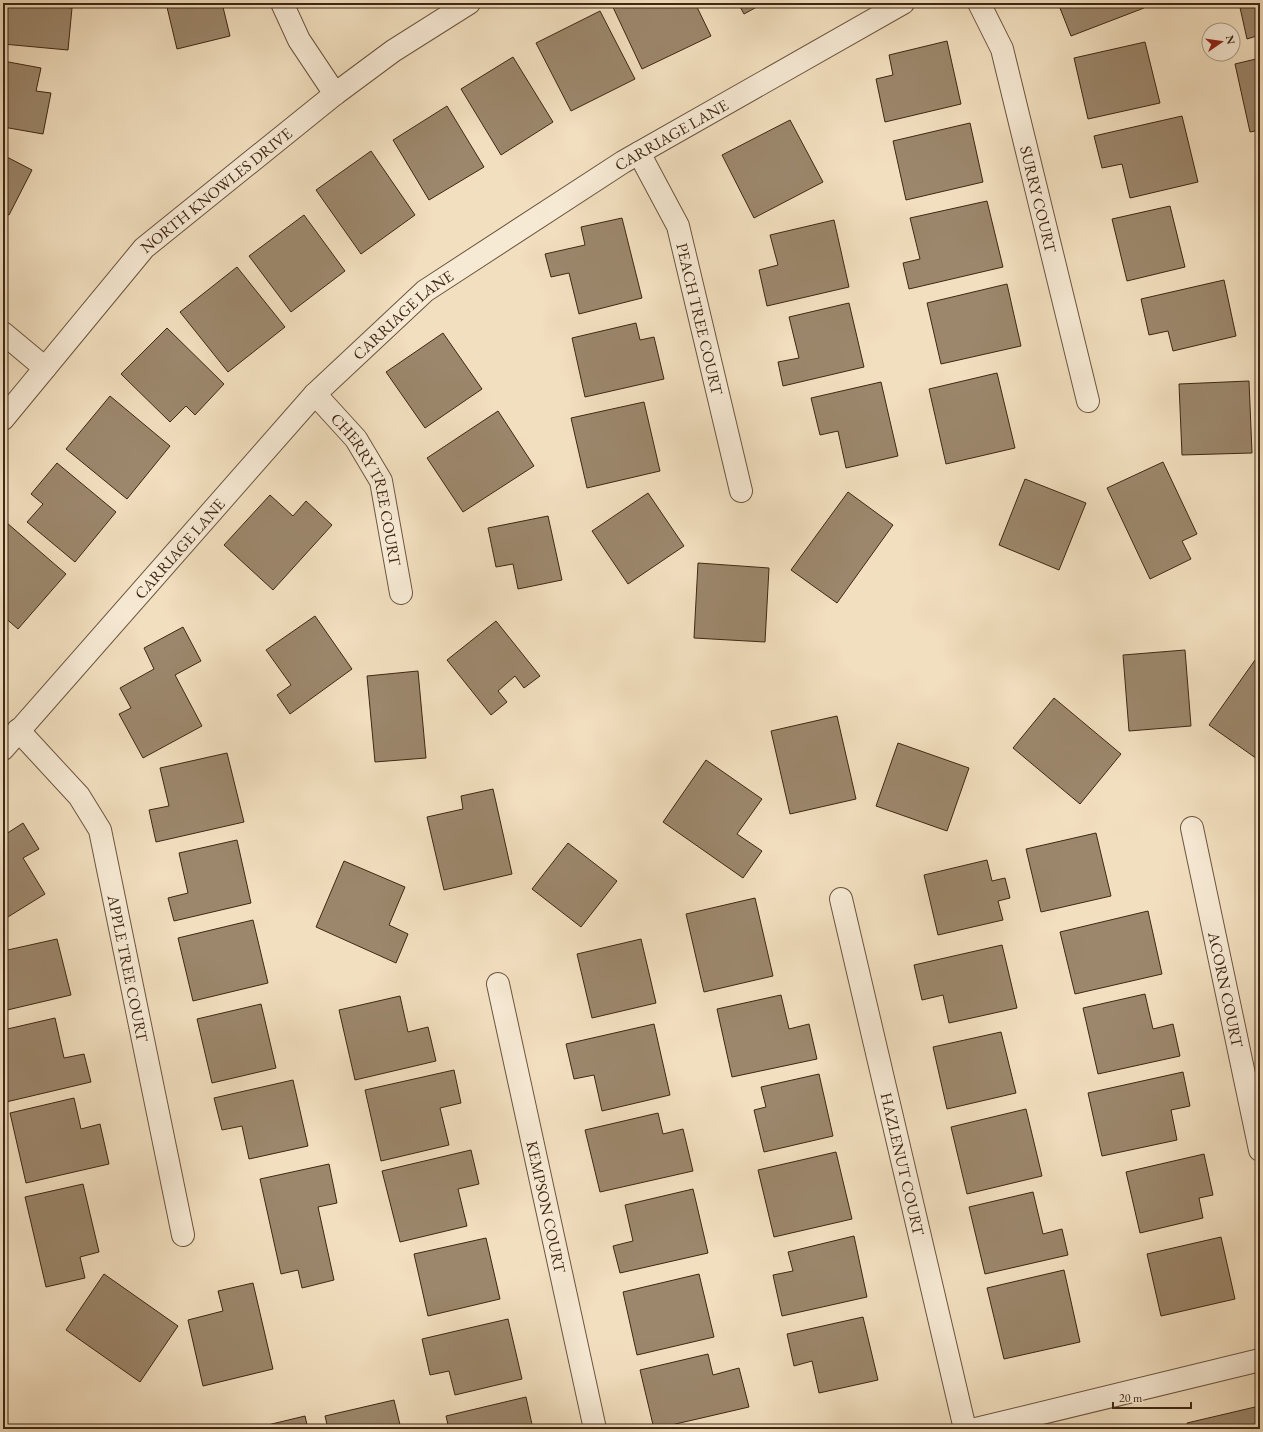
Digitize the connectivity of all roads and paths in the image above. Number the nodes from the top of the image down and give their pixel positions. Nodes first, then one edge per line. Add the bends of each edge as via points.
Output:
1 (282, 3) edge
2 (469, 3) edge
3 (903, 3) edge
4 (979, 3) edge
5 (335, 94) junction
6 (639, 153) junction
7 (3, 332) edge
8 (45, 368) junction
9 (315, 394) junction
10 (1088, 400) dead end
11 (3, 419) edge
12 (741, 491) dead end
13 (401, 593) dead end
14 (18, 730) junction
15 (3, 748) edge
16 (1192, 828) dead end
17 (841, 899) dead end
18 (498, 984) dead end
19 (1260, 1150) edge
20 (183, 1235) dead end
21 (1260, 1360) edge
22 (595, 1429) edge
23 (965, 1429) edge
24 (976, 1429) edge

1 - 5 street via 299,40
2 - 5 street, NORTH KNOWLES DRIVE via 393,51
3 - 6 street, CARRIAGE LANE
4 - 10 street, SURRY COURT via 1002,48
5 - 8 street, NORTH KNOWLES DRIVE via 144,248
6 - 9 street, CARRIAGE LANE via 425,291
6 - 12 street, PEACH TREE COURT via 678,226
7 - 8 street
8 - 11 street, NORTH KNOWLES DRIVE
9 - 13 street, CHERRY TREE COURT via 356,439 381,481
9 - 14 street, CARRIAGE LANE
14 - 15 street, CARRIAGE LANE
14 - 20 street, APPLE TREE COURT via 79,796 100,830
16 - 19 street, ACORN COURT
17 - 23 street, HAZLENUT COURT
18 - 22 street, KEMPSON COURT
21 - 24 street

